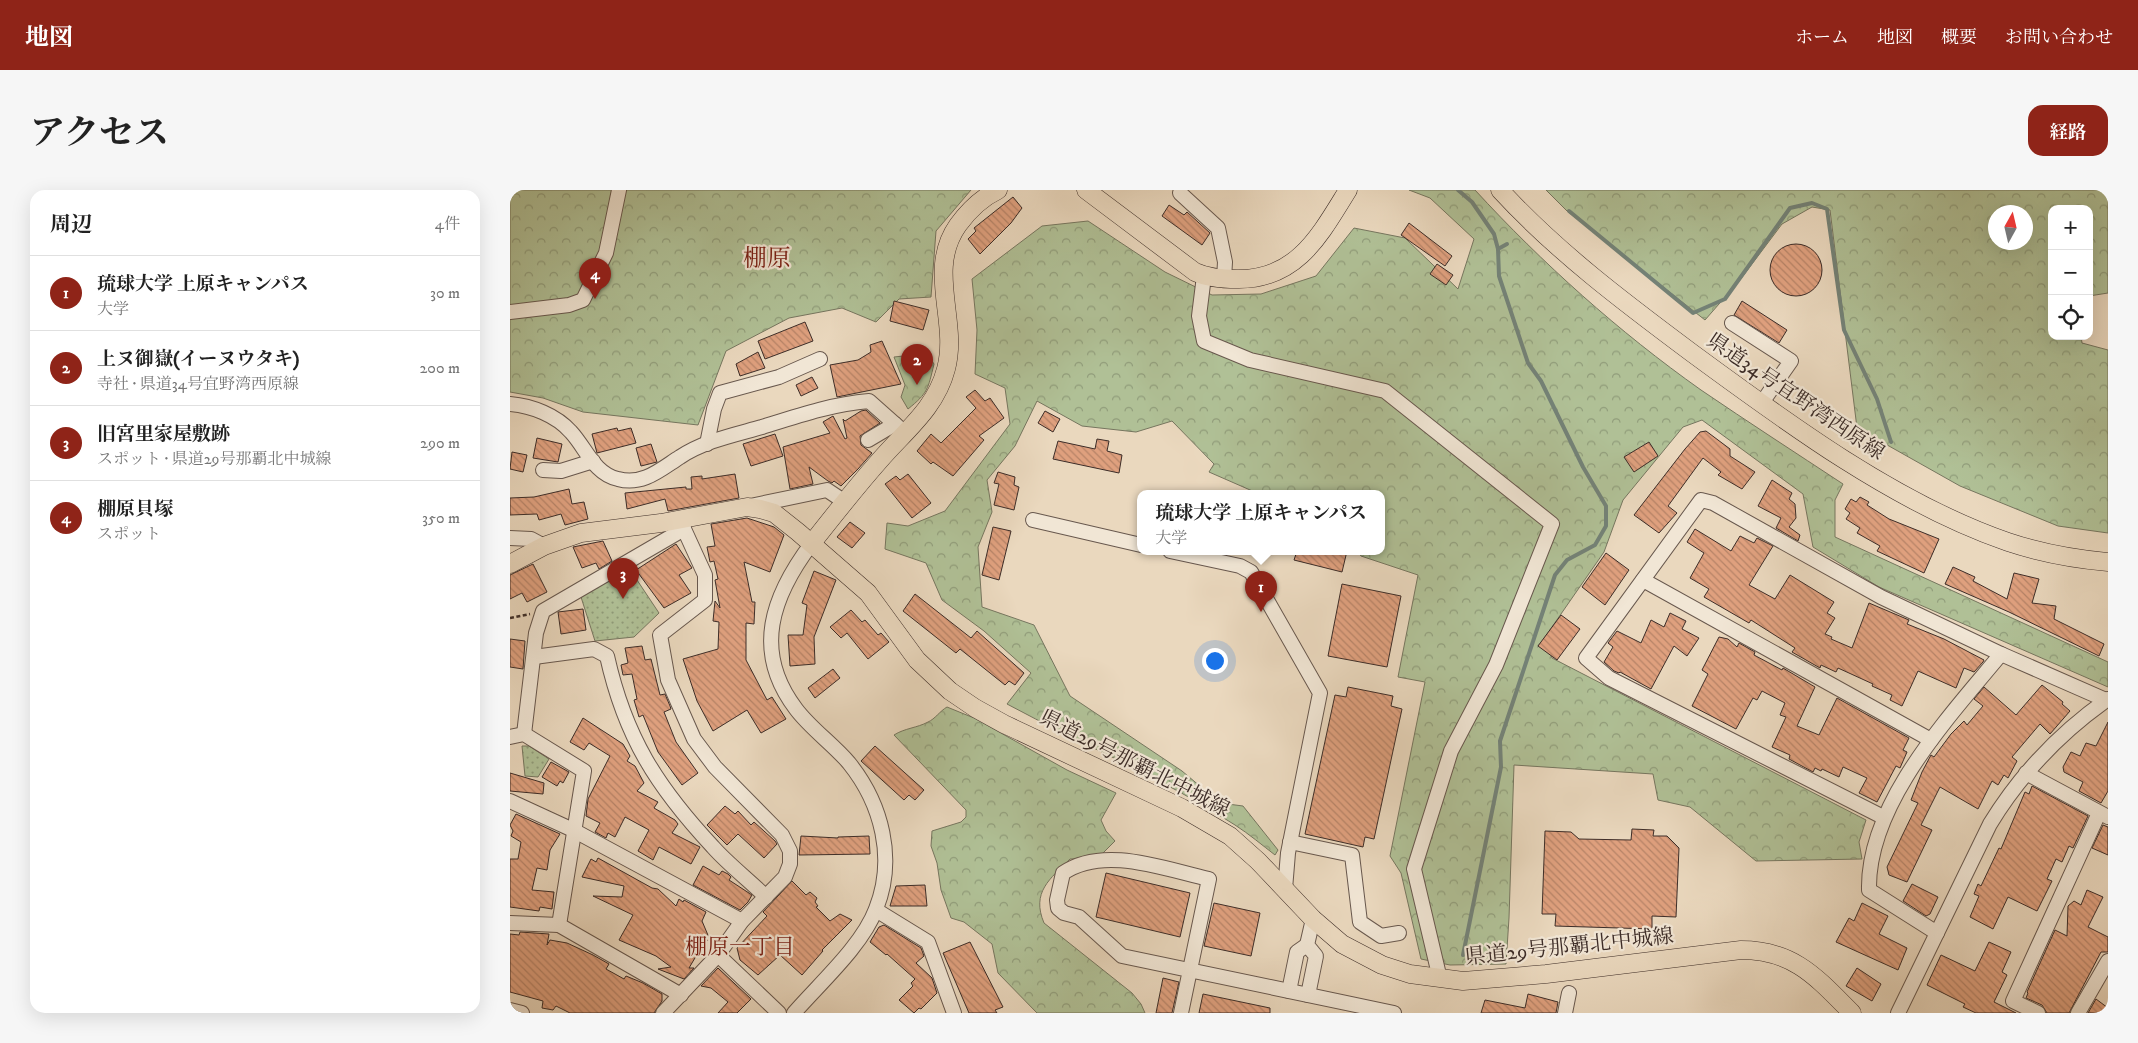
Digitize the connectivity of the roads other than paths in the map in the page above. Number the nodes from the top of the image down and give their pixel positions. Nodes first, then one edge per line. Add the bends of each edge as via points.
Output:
1 (619, 190) edge
2 (998, 190) edge
3 (1086, 190) edge
4 (1348, 190) edge
5 (1500, 190) edge
6 (1180, 193) dead end
7 (1204, 276) junction
8 (1224, 279) junction
9 (510, 312) edge
10 (1732, 323) dead end
11 (820, 359) dead end
12 (510, 404) edge
13 (1761, 404) junction
14 (900, 428) junction
15 (868, 440) dead end
16 (707, 444) junction
17 (593, 461) junction
18 (543, 470) dead end
19 (844, 502) junction
20 (747, 507) junction
21 (1033, 520) dead end
22 (683, 524) junction
23 (510, 538) edge
24 (812, 543) junction
25 (1137, 544) edge
26 (544, 546) junction
27 (1189, 555) edge
28 (2108, 562) edge
29 (510, 564) edge
30 (1643, 580) junction
31 (2001, 654) junction
32 (534, 657) junction
33 (2107, 699) edge
34 (524, 734) junction
35 (510, 737) edge
36 (1931, 740) junction
37 (2026, 773) junction
38 (510, 801) edge
39 (2104, 815) edge
40 (1883, 817) junction
41 (573, 830) junction
42 (1290, 842) junction
43 (1285, 890) junction
44 (766, 896) junction
45 (876, 910) junction
46 (1313, 919) junction
47 (742, 921) junction
48 (510, 923) edge
49 (559, 925) junction
50 (1936, 933) junction
51 (1399, 934) dead end
52 (1307, 945) junction
53 (718, 956) junction
54 (2108, 961) edge
55 (1190, 969) junction
56 (1440, 979) junction
57 (1289, 991) junction
58 (1569, 993) dead end
59 (681, 995) junction
60 (1308, 995) junction
61 (510, 1010) edge
62 (522, 1013) edge
63 (663, 1013) edge
64 (779, 1013) edge
65 (794, 1013) edge
66 (954, 1013) edge
67 (1181, 1013) edge
68 (1394, 1013) edge
69 (1565, 1013) edge
70 (1852, 1013) edge
71 (1898, 1013) edge
72 (2038, 1013) edge
73 (2078, 1013) edge

1 - 9 street via 606,253 583,300 570,305
2 - 14 main road via 969,210 948,244 942,274 950,352 942,383 922,416
3 - 7 main road via 1175,258
4 - 8 main road via 1300,258 1282,270 1264,276
5 - 13 main road, 県道34号宜野湾西原線 via 1546,237 1608,288
6 - 8 street via 1218,228 1225,262
7 - 8 main road
7 - 56 street via 1198,316 1204,341 1250,360 1385,391 1552,524 1496,665 1451,751 1414,869
10 - 13 street via 1791,361
11 - 16 street via 778,377 720,392
12 - 17 street via 557,419
13 - 28 main road, 県道34号宜野湾西原線 via 1853,464 1972,528 2040,551
14 - 15 street
14 - 16 street via 869,401 842,403
14 - 19 main road
16 - 17 street via 641,479 618,480 600,471
17 - 18 street via 561,471
19 - 20 street via 828,490
19 - 24 main road
20 - 22 main road, 県道29号那覇北中城線
20 - 24 main road, 県道29号那覇北中城線 via 774,513
21 - 25 street
22 - 26 main road, 県道29号那覇北中城線 via 581,533
22 - 32 street via 543,611 536,633
22 - 44 street via 705,575 705,600 660,635 668,680 694,739 715,767 782,835 790,851 785,877
23 - 26 street via 532,539
24 - 43 main road, 県道29号那覇北中城線 via 868,593 917,660 950,691 1004,724 1207,822 1230,836
24 - 45 street via 795,566 776,603 771,631 774,667 782,688 797,710 848,763 866,788 879,816 885,866
26 - 29 main road, 県道29号那覇北中城線
27 - 42 street via 1240,566 1251,572 1320,693
30 - 31 street via 1701,500 1713,502 1881,597
30 - 36 street
30 - 40 street via 1586,658 1609,678
31 - 33 street
31 - 36 street
32 - 34 street
32 - 44 street via 594,649 607,656 615,692 636,745 669,797 714,849
33 - 37 street
34 - 35 street
34 - 41 street via 584,771
36 - 40 street
37 - 39 street
37 - 50 street via 1990,824
38 - 41 street
39 - 72 street via 2013,1001
40 - 50 street via 1869,874 1869,890
41 - 47 street
41 - 49 street
42 - 43 street
42 - 51 street via 1352,855 1360,922 1381,936
43 - 46 main road, 県道29号那覇北中城線
44 - 47 street
45 - 65 street via 848,953
45 - 66 street via 928,942
46 - 52 street
46 - 56 main road, 県道29号那覇北中城線 via 1342,944 1382,965
47 - 53 street
48 - 49 street
49 - 59 street
50 - 71 street
52 - 57 street via 1297,952
52 - 60 street via 1316,956
53 - 59 street
53 - 64 street
54 - 73 street
55 - 55 street via 1122,956 1079,917 1064,914 1058,908 1057,900 1062,873 1076,864 1118,859 1209,879
55 - 57 street
55 - 67 street
56 - 70 main road, 県道29号那覇北中城線 via 1503,978 1759,950 1779,954 1798,963
57 - 60 street
58 - 69 street
59 - 63 street
60 - 68 street
61 - 62 street

